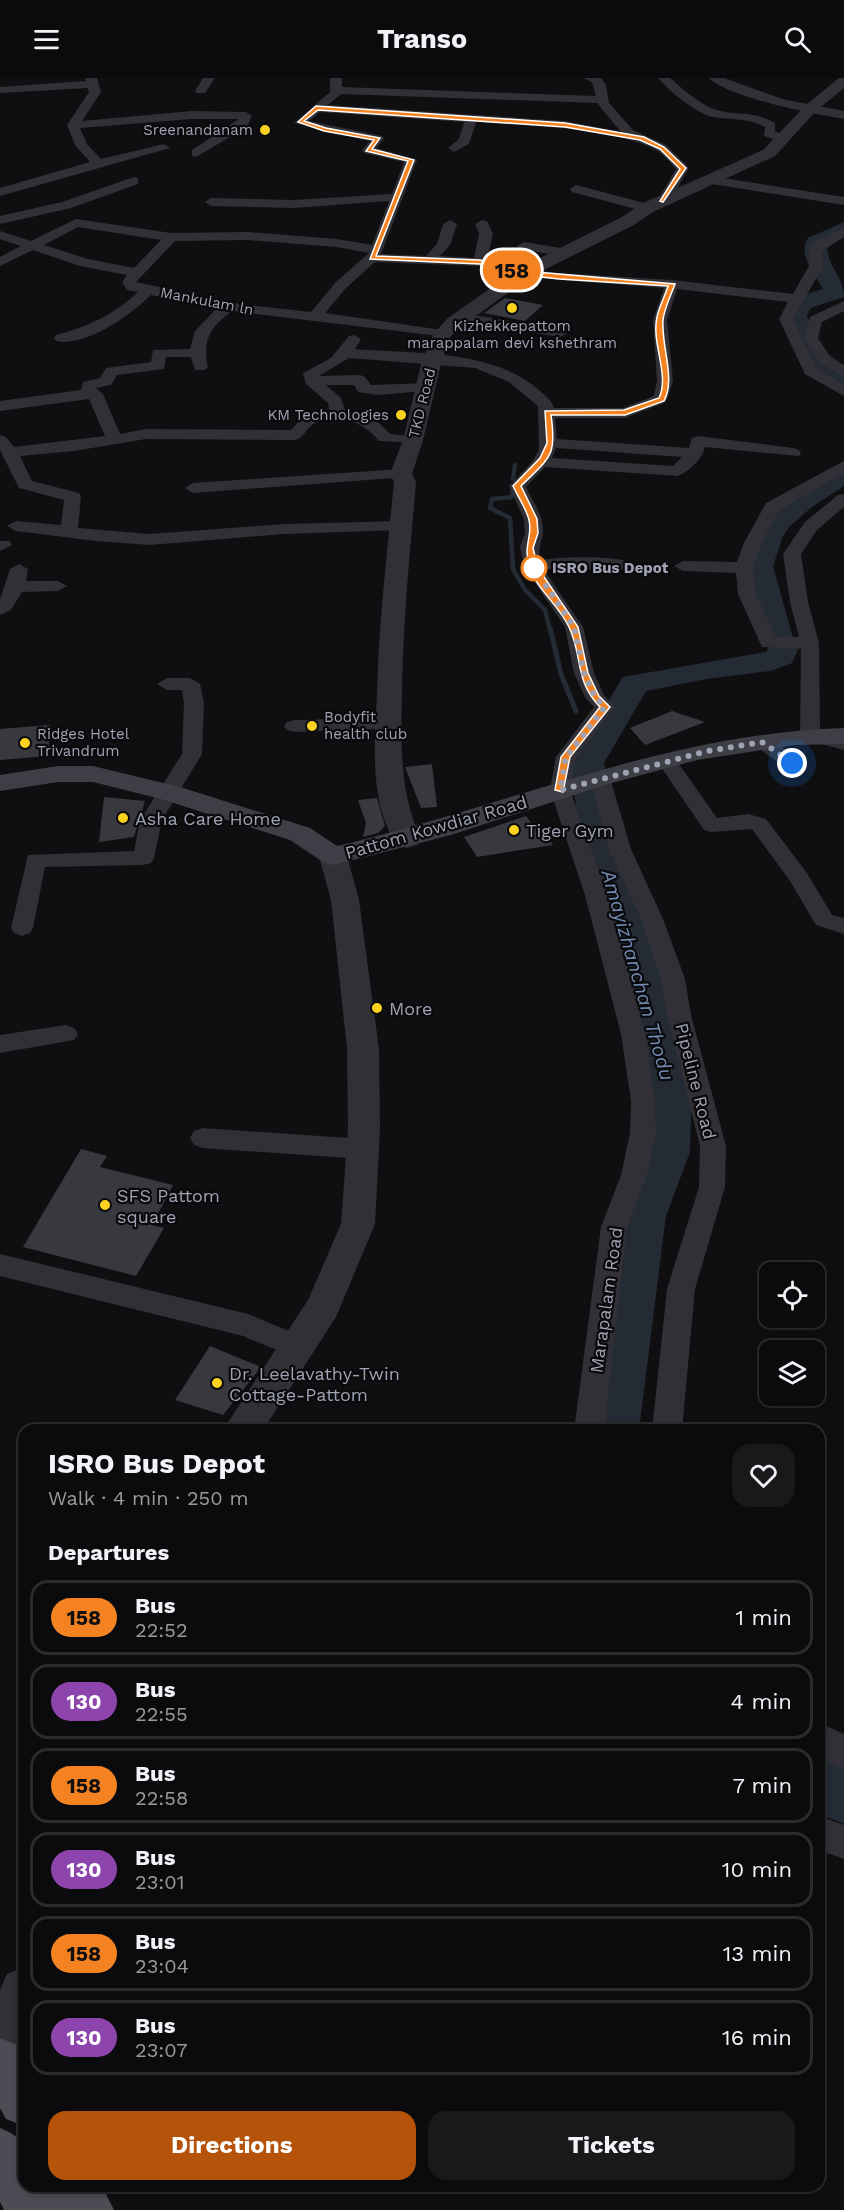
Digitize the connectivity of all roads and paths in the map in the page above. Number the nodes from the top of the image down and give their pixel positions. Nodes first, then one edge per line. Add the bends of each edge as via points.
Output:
1 (209, 78) edge
2 (594, 78) edge
3 (664, 78) edge
4 (715, 78) edge
5 (92, 81) edge
6 (844, 81) edge
7 (336, 84) edge
8 (0, 90) edge
9 (201, 91) dead end
10 (752, 92) junction
11 (691, 99) junction
12 (601, 100) junction
13 (671, 100) dead end
14 (826, 102) edge
15 (150, 106) dead end
16 (189, 106) dead end
17 (316, 108) junction
18 (844, 115) edge
19 (471, 119) junction
20 (73, 124) junction
21 (642, 139) junction
22 (784, 139) junction
23 (164, 148) dead end
24 (454, 148) dead end
25 (196, 153) dead end
26 (95, 164) junction
27 (710, 180) junction
28 (134, 181) dead end
29 (576, 189) dead end
30 (0, 192) edge
31 (398, 197) junction
32 (0, 199) edge
33 (844, 201) edge
34 (211, 202) dead end
35 (655, 205) junction
36 (37, 211) junction
37 (0, 220) edge
38 (76, 223) junction
39 (450, 224) dead end
40 (482, 224) dead end
41 (844, 232) edge
42 (0, 235) edge
43 (171, 237) junction
44 (30, 246) junction
45 (524, 246) dead end
46 (90, 250) dead end
47 (567, 253) junction
48 (375, 254) junction
49 (78, 261) junction
50 (0, 262) edge
51 (428, 262) junction
52 (480, 262) junction
53 (136, 273) junction
54 (524, 273) junction
55 (672, 284) junction
56 (148, 290) junction
57 (796, 298) junction
58 (844, 305) edge
59 (229, 306) junction
60 (315, 317) junction
61 (461, 318) junction
62 (370, 322) junction
63 (534, 329) junction
64 (560, 333) dead end
65 (442, 334) junction
66 (61, 338) dead end
67 (524, 344) dead end
68 (347, 353) junction
69 (433, 359) junction
70 (844, 371) edge
71 (311, 381) junction
72 (425, 386) junction
73 (844, 391) edge
74 (89, 393) junction
75 (0, 406) edge
76 (547, 413) junction
77 (338, 415) junction
78 (114, 439) junction
79 (413, 440) junction
80 (551, 443) junction
81 (5, 446) edge
82 (696, 453) junction
83 (793, 453) dead end
84 (541, 462) junction
85 (844, 466) edge
86 (401, 474) junction
87 (193, 488) dead end
88 (844, 499) edge
89 (399, 525) junction
90 (16, 526) dead end
91 (69, 531) junction
92 (683, 566) dead end
93 (627, 567) dead end
94 (534, 568) junction
95 (744, 568) junction
96 (58, 586) dead end
97 (0, 610) edge
98 (810, 643) junction
99 (167, 684) dead end
100 (390, 724) junction
101 (294, 726) dead end
102 (810, 735) junction
103 (844, 736) edge
104 (762, 742) junction
105 (844, 744) edge
106 (667, 761) junction
107 (792, 763) dead end
108 (600, 778) junction
109 (0, 783) edge
110 (560, 790) junction
111 (170, 793) junction
112 (407, 839) junction
113 (333, 856) junction
114 (844, 926) edge
115 (22, 928) dead end
116 (66, 1034) dead end
117 (0, 1044) edge
118 (203, 1138) dead end
119 (363, 1149) junction
120 (0, 1265) edge
121 (298, 1347) junction
122 (246, 1424) edge
123 (590, 1424) edge
124 (668, 1424) edge
125 (825, 1743) edge
126 (844, 1752) edge
127 (825, 1835) edge
128 (844, 1842) edge
129 (18, 2004) edge
130 (0, 2045) edge
131 (0, 2062) edge
132 (18, 2091) edge
133 (0, 2153) edge
134 (18, 2184) edge
135 (23, 2192) edge
136 (78, 2192) edge
137 (33, 2210) edge
138 (88, 2210) edge

1 - 9 street
2 - 12 street via 600,85
3 - 11 street
4 - 10 street
5 - 8 street
5 - 20 street via 92,105
6 - 14 street
7 - 12 street
7 - 17 street via 329,100
10 - 11 street
10 - 14 street
11 - 13 street
11 - 22 street via 713,113 755,117 771,126 768,133
12 - 21 street via 629,133
14 - 18 street
14 - 22 street
15 - 16 street
17 - 19 street
17 - 31 street via 300,123 378,139 368,150 411,160
19 - 21 street via 565,125
19 - 24 street via 465,141
20 - 25 street via 192,115 246,116 243,124
20 - 26 street via 99,161
21 - 35 street via 662,148 683,168
22 - 27 street via 769,153
23 - 26 street
26 - 30 street
27 - 33 street
27 - 35 street
28 - 36 street
29 - 35 street
31 - 34 street via 293,204
31 - 48 street
32 - 36 street
35 - 47 street
36 - 37 street
36 - 38 street
38 - 43 street
38 - 44 street
39 - 51 street via 442,245
40 - 52 street via 486,234
41 - 57 street via 814,251 816,266
42 - 44 street
43 - 48 street via 248,236 337,243
43 - 53 street
44 - 49 street
44 - 50 street
45 - 47 street
46 - 49 street
47 - 54 street
48 - 51 street
48 - 60 street via 330,296
49 - 53 street
51 - 52 street
52 - 54 street
53 - 56 street, Mankulam ln via 129,285
54 - 55 street
54 - 61 street
55 - 57 street
55 - 76 street via 660,318 666,389 661,399 625,413
56 - 59 street, Mankulam ln
56 - 66 street via 104,325 85,334
57 - 73 street via 786,319 797,349 810,371
58 - 70 street via 815,320 811,338 826,361
59 - 60 street, Mankulam ln
59 - 74 street via 205,323 198,360 158,353 159,366 111,371 106,382 87,385
60 - 62 street, Mankulam ln
61 - 63 street
61 - 65 street
62 - 65 street, Mankulam ln
62 - 68 street via 355,337
63 - 64 street
63 - 67 street
65 - 69 street, TKD Road
68 - 69 street
68 - 71 street via 332,366 311,373
69 - 72 street, TKD Road
69 - 76 street via 497,370 535,393 546,405
71 - 72 street via 360,381 363,388 381,391
71 - 77 street via 336,401
72 - 79 street, TKD Road
74 - 75 street
74 - 78 street via 98,399
76 - 80 street
77 - 78 street via 306,421 295,435 146,434
77 - 79 street via 368,420 385,438
78 - 81 street via 74,446
79 - 86 street, TKD Road
80 - 82 street
80 - 84 street
81 - 91 street via 25,484 73,497
82 - 83 street via 698,441
82 - 84 street via 677,471
84 - 94 street via 517,486 533,519 529,548
85 - 95 street via 772,507
86 - 87 street
86 - 89 street, TKD Road via 405,482
88 - 98 street via 811,526 792,554
89 - 91 street via 150,540
89 - 100 street, TKD Road via 391,628
90 - 91 street
92 - 95 street
93 - 94 street via 546,564
94 - 110 street via 574,627 584,673 595,697 605,707 566,757
95 - 98 street via 747,594 769,643
96 - 97 street via 17,578 8,603
98 - 102 street
99 - 111 street via 190,684 194,703 192,754
100 - 101 street
100 - 112 street, TKD Road via 388,764 396,815
102 - 103 main road, Pattom Kowdiar Road
102 - 104 main road, Pattom Kowdiar Road
102 - 105 street
104 - 106 main road, Pattom Kowdiar Road
104 - 107 street
106 - 108 main road, Pattom Kowdiar Road
106 - 114 street via 711,825 748,821 759,824 824,920
108 - 110 main road, Pattom Kowdiar Road
108 - 124 street, Pipeline Road via 620,849 652,919 673,979 713,1146 712,1188 681,1289
109 - 111 main road, Pattom Kowdiar Road via 58,774 93,774
110 - 112 main road, Pattom Kowdiar Road
110 - 123 street, Marapalam Road via 596,895 621,986 643,1101 643,1133 634,1175 614,1227
111 - 113 main road, Pattom Kowdiar Road via 300,834
111 - 115 street via 151,820 142,858 36,860
112 - 113 main road, Pattom Kowdiar Road
113 - 119 street via 345,900 363,1049
116 - 117 street
118 - 119 street
119 - 121 street via 358,1224 323,1307
120 - 121 street via 248,1326
121 - 122 street
125 - 126 street
127 - 128 street
129 - 130 street
131 - 132 main road
133 - 134 main road
135 - 137 main road
136 - 138 main road

